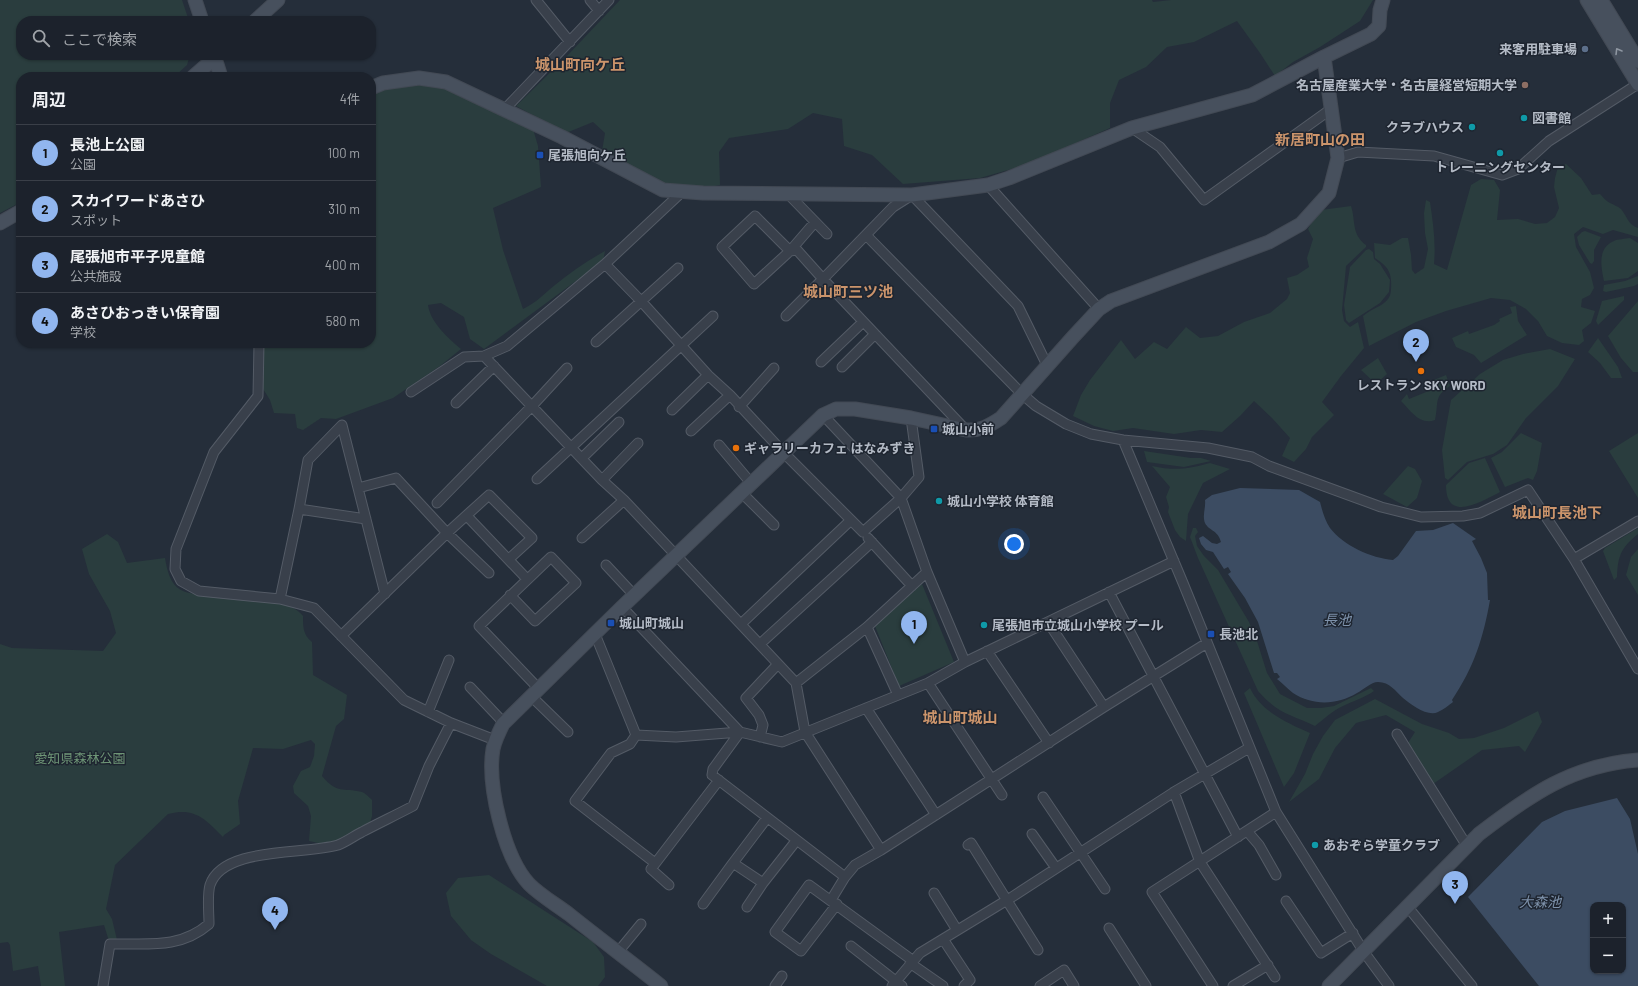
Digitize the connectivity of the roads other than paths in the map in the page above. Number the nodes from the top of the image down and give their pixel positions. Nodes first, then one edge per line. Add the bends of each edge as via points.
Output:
1 (195, 0) edge
2 (278, 0) edge
3 (536, 0) edge
4 (590, 0) edge
5 (609, 0) edge
6 (1383, 0) edge
7 (1587, 0) edge
8 (1601, 0) edge
9 (599, 11) junction
10 (200, 16) edge
11 (260, 16) edge
12 (570, 42) junction
13 (1324, 57) junction
14 (211, 60) edge
15 (216, 60) edge
16 (1638, 61) edge
17 (198, 72) edge
18 (220, 72) edge
19 (1638, 84) edge
20 (376, 86) edge
21 (505, 109) junction
22 (1331, 109) junction
23 (1132, 128) junction
24 (1338, 158) junction
25 (988, 185) junction
26 (682, 192) junction
27 (794, 194) junction
28 (912, 195) junction
29 (16, 214) edge
30 (815, 222) junction
31 (0, 223) edge
32 (828, 234) dead end
33 (866, 235) junction
34 (790, 251) junction
35 (605, 264) junction
36 (678, 268) dead end
37 (823, 279) junction
38 (641, 301) junction
39 (1099, 309) junction
40 (713, 316) dead end
41 (786, 316) dead end
42 (863, 322) junction
43 (875, 334) junction
44 (596, 342) dead end
45 (681, 345) junction
46 (259, 348) edge
47 (484, 356) junction
48 (821, 362) dead end
49 (1047, 365) junction
50 (494, 366) junction
51 (842, 367) dead end
52 (567, 368) dead end
53 (774, 368) dead end
54 (708, 376) junction
55 (412, 392) dead end
56 (1022, 394) junction
57 (730, 395) junction
58 (456, 403) dead end
59 (532, 406) junction
60 (739, 407) junction
61 (672, 410) dead end
62 (823, 415) junction
63 (911, 418) junction
64 (619, 422) dead end
65 (966, 430) junction
66 (691, 431) dead end
67 (1123, 440) junction
68 (638, 443) dead end
69 (719, 445) dead end
70 (571, 446) junction
71 (783, 452) junction
72 (582, 458) junction
73 (538, 479) dead end
74 (602, 480) junction
75 (746, 487) junction
76 (358, 488) junction
77 (901, 498) junction
78 (624, 500) junction
79 (437, 503) dead end
80 (299, 509) junction
81 (467, 516) junction
82 (366, 520) junction
83 (851, 520) junction
84 (1638, 521) edge
85 (774, 525) dead end
86 (863, 532) junction
87 (448, 533) junction
88 (582, 538) dead end
89 (872, 542) junction
90 (676, 557) junction
91 (509, 559) junction
92 (1574, 559) junction
93 (1174, 561) junction
94 (606, 565) dead end
95 (927, 572) junction
96 (489, 573) dead end
97 (527, 579) junction
98 (912, 586) junction
99 (1109, 592) junction
100 (385, 594) junction
101 (510, 595) junction
102 (634, 595) junction
103 (280, 599) junction
104 (622, 607) junction
105 (1048, 622) junction
106 (741, 624) junction
107 (867, 627) junction
108 (595, 634) junction
109 (341, 636) junction
110 (1207, 643) junction
111 (760, 644) junction
112 (987, 651) junction
113 (449, 660) dead end
114 (965, 662) junction
115 (778, 664) junction
116 (1638, 669) edge
117 (1152, 676) junction
118 (796, 683) junction
119 (928, 683) junction
120 (470, 687) dead end
121 (535, 693) junction
122 (898, 695) junction
123 (1104, 707) junction
124 (866, 708) junction
125 (428, 712) junction
126 (504, 722) junction
127 (451, 723) junction
128 (568, 732) dead end
129 (740, 732) junction
130 (805, 732) junction
131 (1397, 734) dead end
132 (636, 735) junction
133 (760, 737) junction
134 (495, 740) junction
135 (1049, 743) junction
136 (1249, 748) junction
137 (1638, 760) edge
138 (1204, 774) junction
139 (992, 779) junction
140 (719, 780) junction
141 (1174, 792) junction
142 (1002, 795) dead end
143 (1043, 797) dead end
144 (1276, 812) junction
145 (936, 815) junction
146 (767, 818) junction
147 (1247, 831) junction
148 (1032, 834) dead end
149 (1238, 837) junction
150 (796, 841) junction
151 (968, 845) dead end
152 (1467, 846) junction
153 (881, 850) junction
154 (1080, 852) junction
155 (1200, 862) junction
156 (655, 863) junction
157 (733, 863) junction
158 (1056, 868) junction
159 (1276, 875) dead end
160 (845, 877) junction
161 (763, 883) junction
162 (669, 885) dead end
163 (1105, 889) dead end
164 (934, 893) dead end
165 (1007, 900) junction
166 (1286, 901) dead end
167 (834, 902) junction
168 (703, 904) dead end
169 (1407, 906) junction
170 (747, 907) dead end
171 (641, 924) dead end
172 (1109, 928) dead end
173 (957, 930) junction
174 (1353, 933) junction
175 (943, 939) junction
176 (851, 946) dead end
177 (1038, 950) dead end
178 (618, 952) junction
179 (1364, 952) junction
180 (911, 962) junction
181 (1268, 965) junction
182 (782, 976) dead end
183 (1275, 977) dead end
184 (896, 985) edge
185 (103, 986) edge
186 (661, 986) edge
187 (775, 986) edge
188 (943, 986) edge
189 (964, 986) edge
190 (1040, 986) edge
191 (1074, 986) edge
192 (1146, 986) edge
193 (1213, 986) edge
194 (1233, 986) edge
195 (1330, 986) edge
196 (1389, 986) edge
197 (1472, 986) edge

1 - 10 street
2 - 11 street
3 - 12 street
4 - 9 street
5 - 9 street
6 - 13 street via 1379,26 1372,34
19 -> 7 street
8 - 16 street
9 - 12 street
12 - 21 street
13 - 22 street
13 - 23 street via 1252,95
14 - 17 street
15 - 18 street
19 - 24 street via 1549,141 1518,168 1502,175 1434,156 1358,152
20 - 21 street via 419,78 446,82
21 - 26 street via 664,190
22 - 23 street via 1204,200 1160,147
22 - 24 street
23 - 25 street
24 - 39 street via 1329,193 1301,224 1269,242 1112,301
25 - 28 street
25 - 39 street
26 - 27 street
26 - 35 street
27 - 28 street
27 - 30 street via 792,198
28 - 33 street via 893,207
28 - 49 street via 1018,306
29 - 31 street
30 - 32 street
30 - 34 street
33 - 37 street
33 - 56 street
34 - 34 street via 754,284 722,247 755,216
34 - 37 street via 797,250
35 - 38 street
35 - 47 street via 507,346
36 - 38 street
37 - 41 street
37 - 42 street
38 - 44 street
38 - 45 street
39 - 49 street
40 - 45 street
42 - 43 street
42 - 48 street
43 - 51 street
43 - 65 street
45 - 54 street
45 - 70 street
46 - 103 street via 258,396 214,452 176,549 175,569 181,581 199,592
47 - 50 street
47 - 55 street via 464,357
49 - 56 street
50 - 58 street
50 - 59 street
52 - 59 street
53 - 60 street
54 - 57 street
54 - 61 street
56 - 65 street via 1001,418 991,425
56 - 67 street via 1036,406 1066,424 1091,434
57 - 60 street
57 - 66 street
59 - 70 street
59 - 79 street
60 - 71 street
62 - 63 street via 836,409 855,409
62 - 71 street
62 - 77 street
63 - 65 street
63 - 77 street via 919,477
64 - 72 street
67 - 92 street via 1208,448 1252,457 1269,466 1381,507 1421,517 1480,513 1528,490
67 - 93 street
68 - 74 street
69 - 75 street
70 - 72 street
70 - 73 street
71 - 75 street
71 - 83 street
72 - 74 street
74 - 78 street
75 - 85 street
75 - 90 street
76 - 80 street via 342,425 308,460
76 - 82 street
76 - 87 street via 396,478
77 - 86 street
77 - 95 street
78 - 88 street
78 - 90 street
80 - 82 street
80 - 103 street
81 - 87 street
81 - 91 street
81 - 91 street via 489,495 532,538
82 - 100 street
83 - 86 street
83 - 106 street
84 - 92 street
86 - 89 street
87 - 96 street
87 - 100 street
89 - 98 street
89 - 111 street
90 - 102 street
90 - 106 street
91 - 97 street
92 - 116 street
93 - 99 street
93 - 110 street
94 - 102 street
95 - 98 street
95 - 114 street
97 - 101 street
97 - 101 street via 550,557 576,583 535,621
98 - 107 street
99 - 105 street
99 - 117 street
100 - 109 street
101 - 121 street via 479,626
102 - 104 street
103 - 109 street via 314,608
104 - 108 street
104 - 129 street
105 - 112 street
105 - 123 street
106 - 111 street
107 - 118 street
107 - 122 street
108 - 121 street
108 - 132 street
109 - 125 street via 404,700
110 - 117 street
110 - 136 street
111 - 115 street
112 - 114 street
112 - 135 street
113 - 125 street
114 - 119 street
115 - 118 street
115 - 133 street via 746,698 763,725
117 - 123 street
117 - 138 street
118 - 130 street
119 - 122 street
119 - 139 street
120 - 126 street
121 - 126 street
121 - 128 street
122 - 124 street
123 - 135 street
124 - 130 street
124 - 145 street
125 - 127 street
126 - 134 street
127 - 134 street
127 - 185 street via 429,766 413,806 339,845 245,858 222,869 213,877 209,887 209,924 202,930 171,943 110,944
129 - 132 street via 676,737
129 - 133 street
129 - 140 street via 711,772
130 - 133 street via 782,742
130 - 153 street
131 - 152 street
132 - 156 street via 630,744 611,753 575,801
134 - 178 street via 492,763 496,805 502,830 514,860 529,883
135 - 139 street
136 - 138 street
136 - 144 street
137 - 152 street via 1591,768 1544,788 1501,817
138 - 141 street
138 - 149 street
139 - 142 street
139 - 145 street
140 - 146 street
140 - 156 street
141 - 154 street
141 - 155 street
143 - 154 street
144 - 147 street
144 - 174 street
145 - 153 street
146 - 150 street
146 - 157 street
147 - 149 street
147 - 159 street via 1258,844
148 - 158 street
149 - 155 street
150 - 160 street
150 - 161 street
151 - 165 street via 971,843
152 - 169 street
153 - 160 street via 855,865
154 - 158 street
154 - 163 street
155 - 181 street
155 - 193 street via 1152,892
156 - 162 street via 651,869
157 - 161 street
157 - 168 street
158 - 165 street
160 - 167 street
161 - 170 street
164 - 173 street
165 - 173 street
165 - 177 street
166 - 174 street via 1321,954
167 - 167 street via 809,885 775,932 801,952
167 - 180 street
169 - 179 street
169 - 197 street
171 - 178 street
172 - 192 street
173 - 175 street
174 - 179 street
175 - 180 street via 920,953
175 - 189 street via 970,980
176 - 184 street
178 - 186 street
179 - 195 street
179 - 196 street
180 - 184 street
180 - 188 street
181 - 183 street
181 - 194 street
182 - 187 street
190 - 191 street via 1064,970

